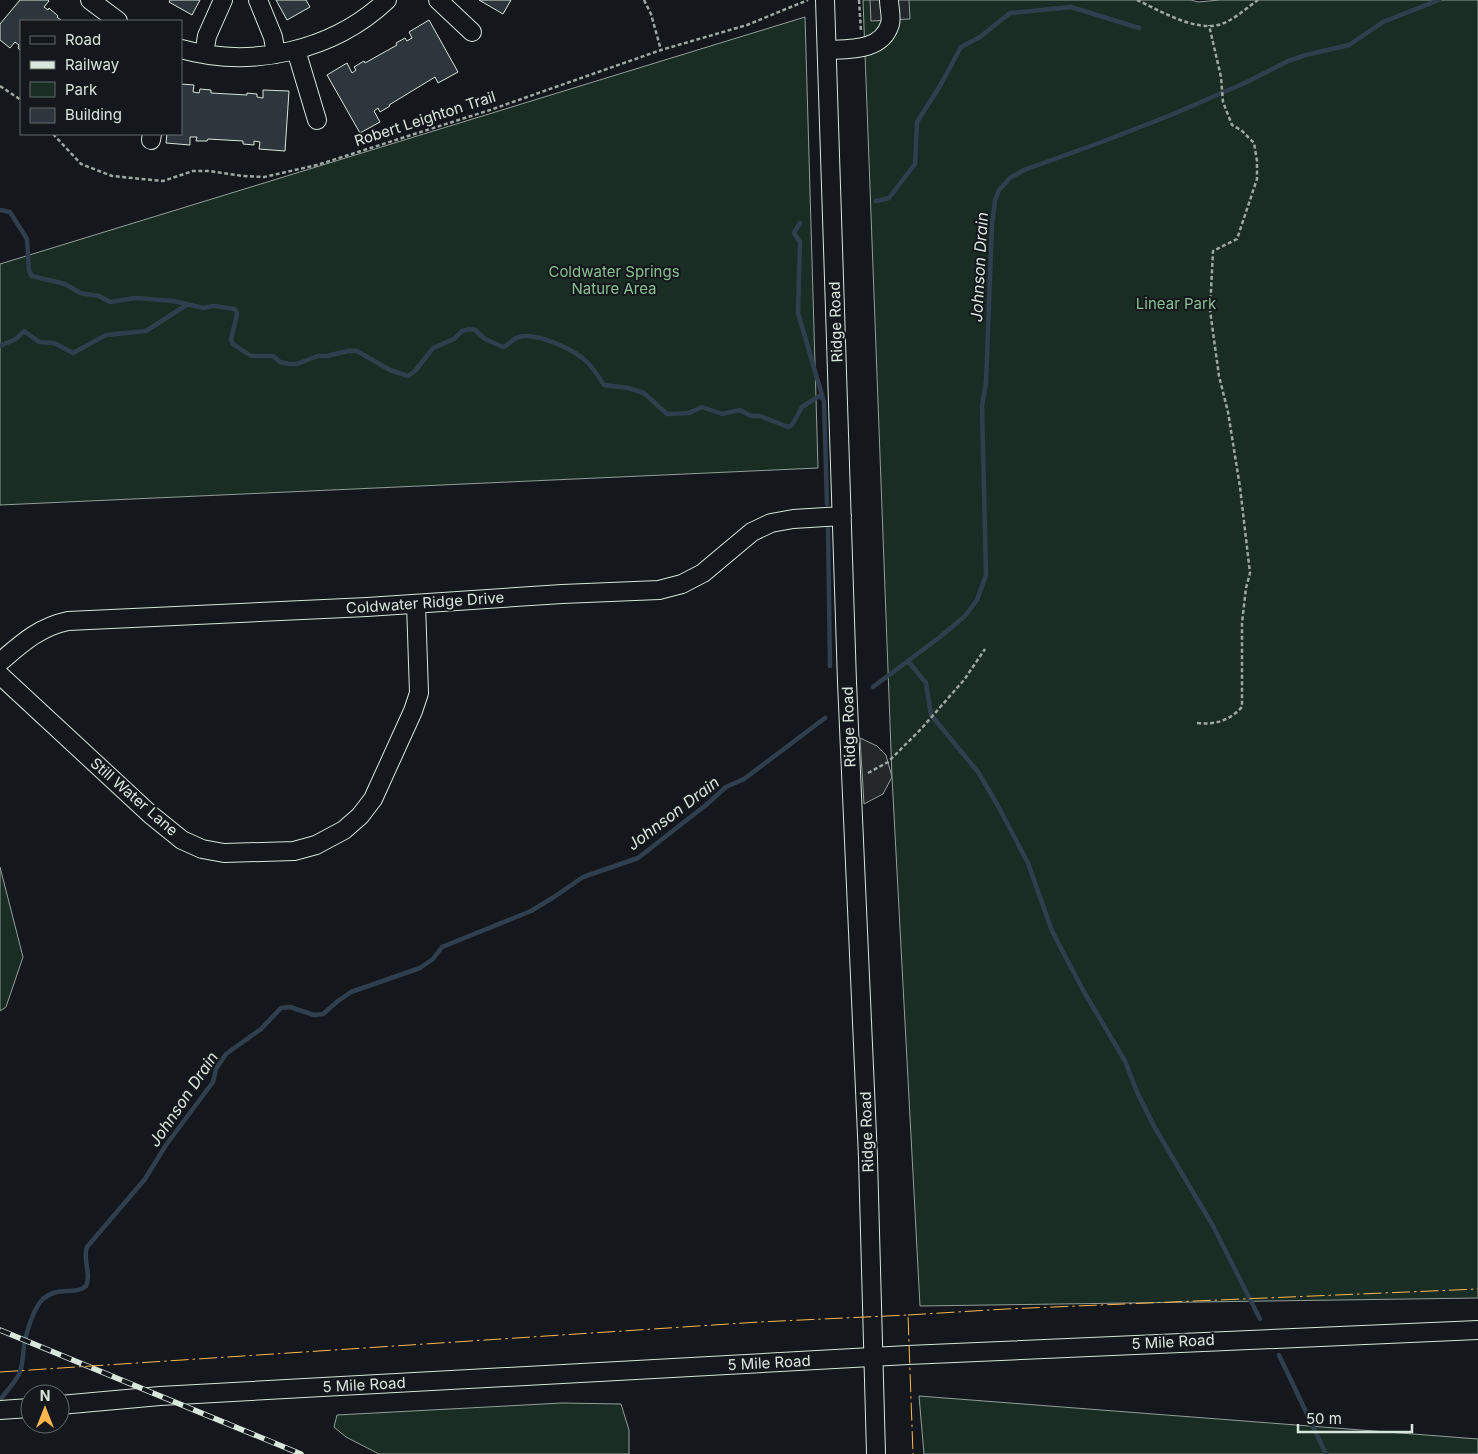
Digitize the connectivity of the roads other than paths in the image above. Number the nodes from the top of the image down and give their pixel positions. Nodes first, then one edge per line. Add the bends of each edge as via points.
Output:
1 (90, 0) edge
2 (223, 0) edge
3 (258, 0) edge
4 (387, 0) edge
5 (438, 0) edge
6 (826, 0) edge
7 (889, 0) edge
8 (117, 20) edge
9 (472, 32) dead end
10 (182, 50) edge
11 (296, 50) junction
12 (828, 50) junction
13 (204, 54) junction
14 (276, 54) junction
15 (317, 120) dead end
16 (842, 516) junction
17 (416, 604) junction
18 (0, 662) edge
19 (0, 675) edge
20 (1478, 1330) edge
21 (873, 1358) junction
22 (70, 1404) edge
23 (876, 1454) edge

1 - 8 street
2 - 13 street via 207,36
3 - 14 street via 273,36
4 - 11 street via 350,27
5 - 9 street
6 - 12 street, Ridge Road
7 - 12 street via 890,23 884,36 874,45
10 - 13 street
11 - 14 street
11 - 15 street
12 - 16 street, Ridge Road
13 - 14 street via 240,57
16 - 17 street, Coldwater Ridge Drive via 771,523 752,532 703,573 666,589
16 - 21 street, Ridge Road
17 - 18 street, Coldwater Ridge Drive via 68,621 34,634
17 - 19 street, Still Water Lane via 420,682 417,702 373,799 344,830 294,852 218,853 182,840
20 - 21 street, 5 Mile Road
21 - 22 street, 5 Mile Road
21 - 23 street, Ridge Road

